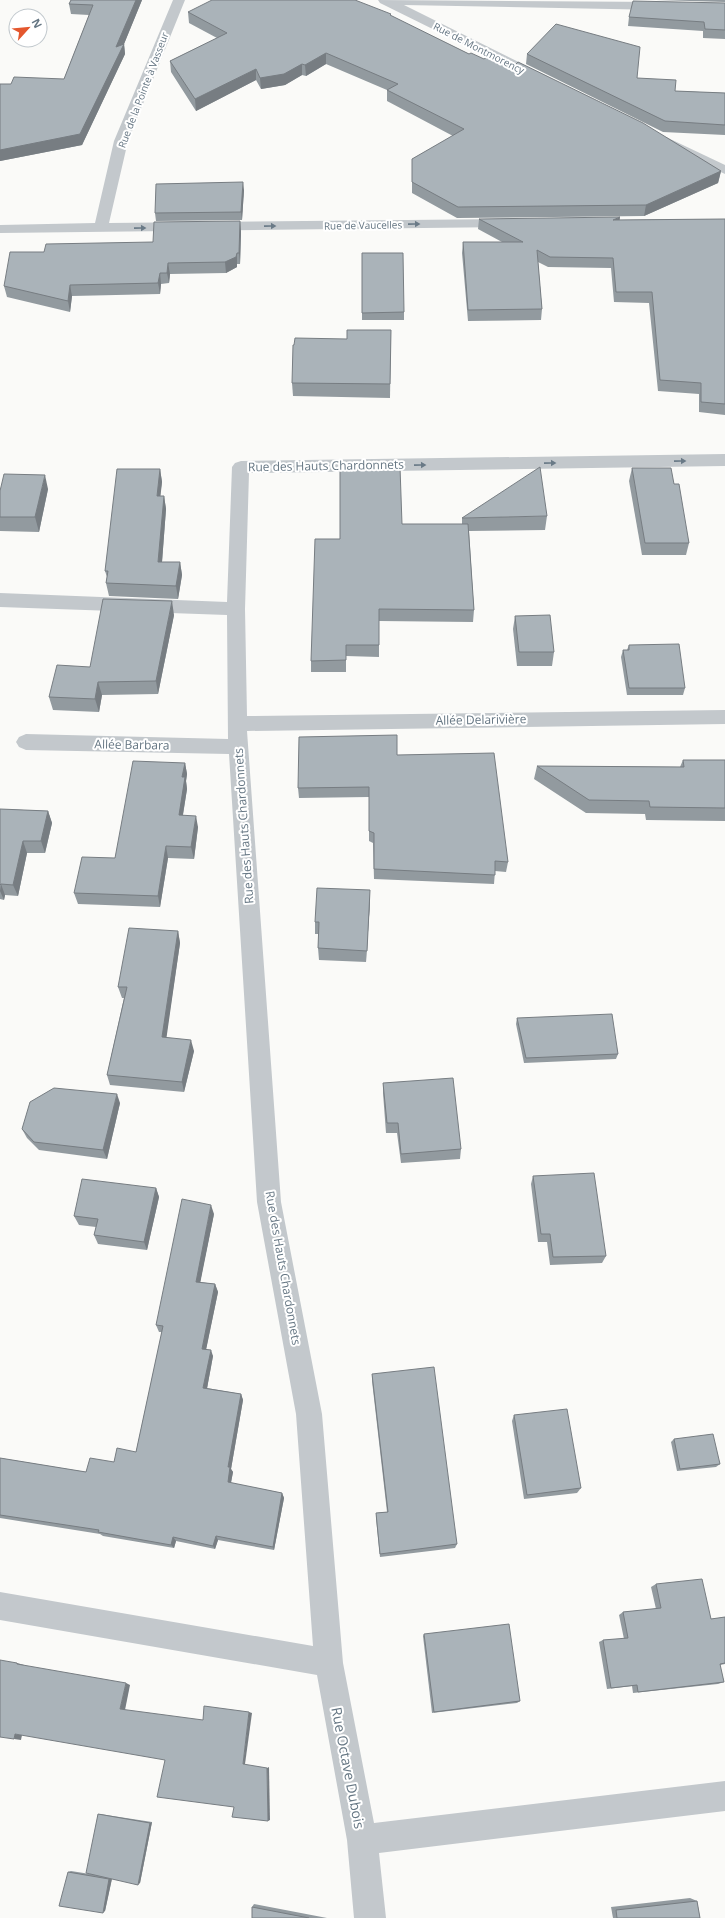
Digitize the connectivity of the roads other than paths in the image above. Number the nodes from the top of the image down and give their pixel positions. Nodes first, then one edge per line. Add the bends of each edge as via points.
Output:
1 (179, 0) edge
2 (385, 1) edge
3 (468, 1) junction
4 (678, 6) edge
5 (439, 28) junction
6 (552, 84) edge
7 (656, 136) edge
8 (725, 170) edge
9 (520, 223) edge
10 (101, 228) junction
11 (0, 229) edge
12 (725, 460) edge
13 (0, 600) edge
14 (236, 609) junction
15 (725, 717) edge
16 (237, 724) junction
17 (26, 742) dead end
18 (239, 747) junction
19 (0, 1606) edge
20 (329, 1663) junction
21 (725, 1796) edge
22 (362, 1840) junction
23 (370, 1918) edge

1 - 10 street, Rue de la Pointe à Vasseur via 121,141
2 - 3 street
2 - 5 street, Rue de Montmorency
3 - 4 street
3 - 5 street via 443,15
5 - 6 street, Rue de Montmorency
7 - 8 street
10 -> 9 street, Rue de Vaucelles
10 - 11 street, Rue de Vaucelles
14 -> 12 street, Rue des Hauts Chardonnets via 241,467
13 - 14 street
14 - 16 street, Rue des Hauts Chardonnets
15 - 16 street, Allée Delarivière
16 - 18 street, Rue des Hauts Chardonnets
17 - 18 street, Allée Barbara
18 - 20 street, Rue des Hauts Chardonnets via 269,1202 309,1414
19 - 20 street
20 - 22 street, Rue Octave Dubois
21 - 22 street, Rue Octave Dubois
22 - 23 street

